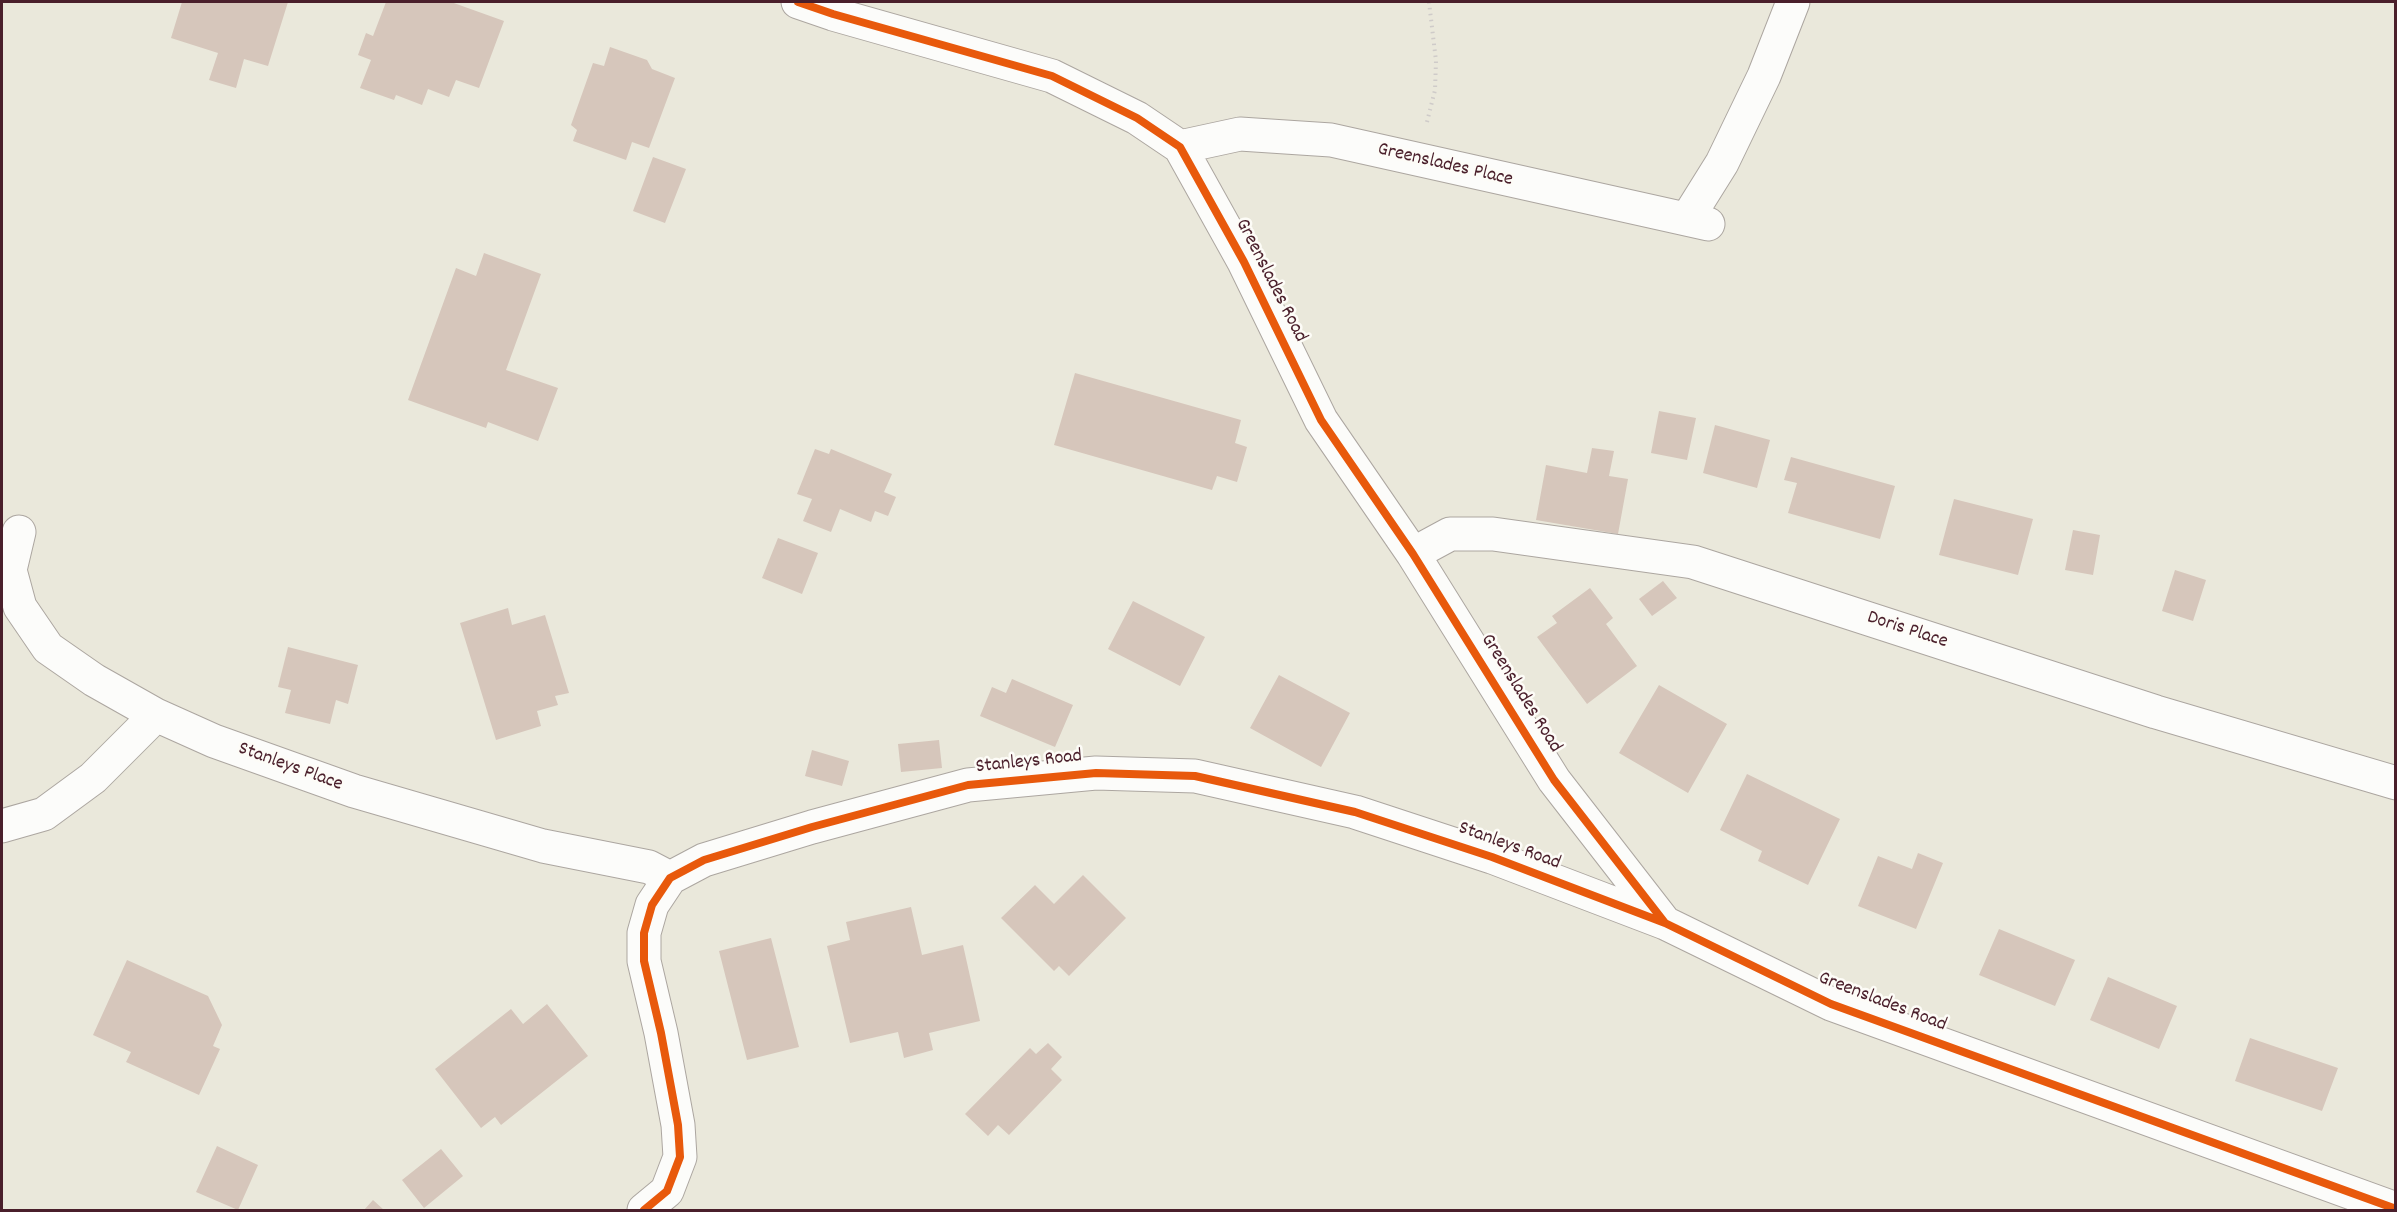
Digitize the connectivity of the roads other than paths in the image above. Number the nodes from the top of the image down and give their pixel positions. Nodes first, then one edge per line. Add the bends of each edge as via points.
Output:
1 (798, 2) edge
2 (1793, 2) edge
3 (1180, 147) junction
4 (19, 532) dead end
5 (1413, 554) junction
6 (156, 715) junction
7 (2396, 783) edge
8 (2, 826) edge
9 (670, 878) junction
10 (1665, 923) junction
11 (2396, 1209) edge
12 (644, 1210) edge

1 - 3 street, Greenslades Road via 1052,76 1137,118
2 - 3 street, Greenslades Place via 1764,76 1697,221 1331,140 1240,134
3 - 5 street, Greenslades Road via 1244,262 1321,420
4 - 6 street, Stanleys Place via 10,570 20,607 48,648
5 - 7 street, Doris Place via 1450,534 1493,534 1693,562 2156,711
5 - 10 street, Greenslades Road via 1554,780
6 - 8 street via 85,784 44,814
6 - 9 street, Stanleys Place via 214,741 354,791 543,846 649,867
9 - 10 street, Stanleys Road via 705,860 968,785 1096,773 1195,776 1355,812 1492,857
9 - 12 street, Stanleys Road via 652,905 644,933 644,961 678,1125 680,1157 667,1191
10 - 11 street, Greenslades Road via 1831,1004

